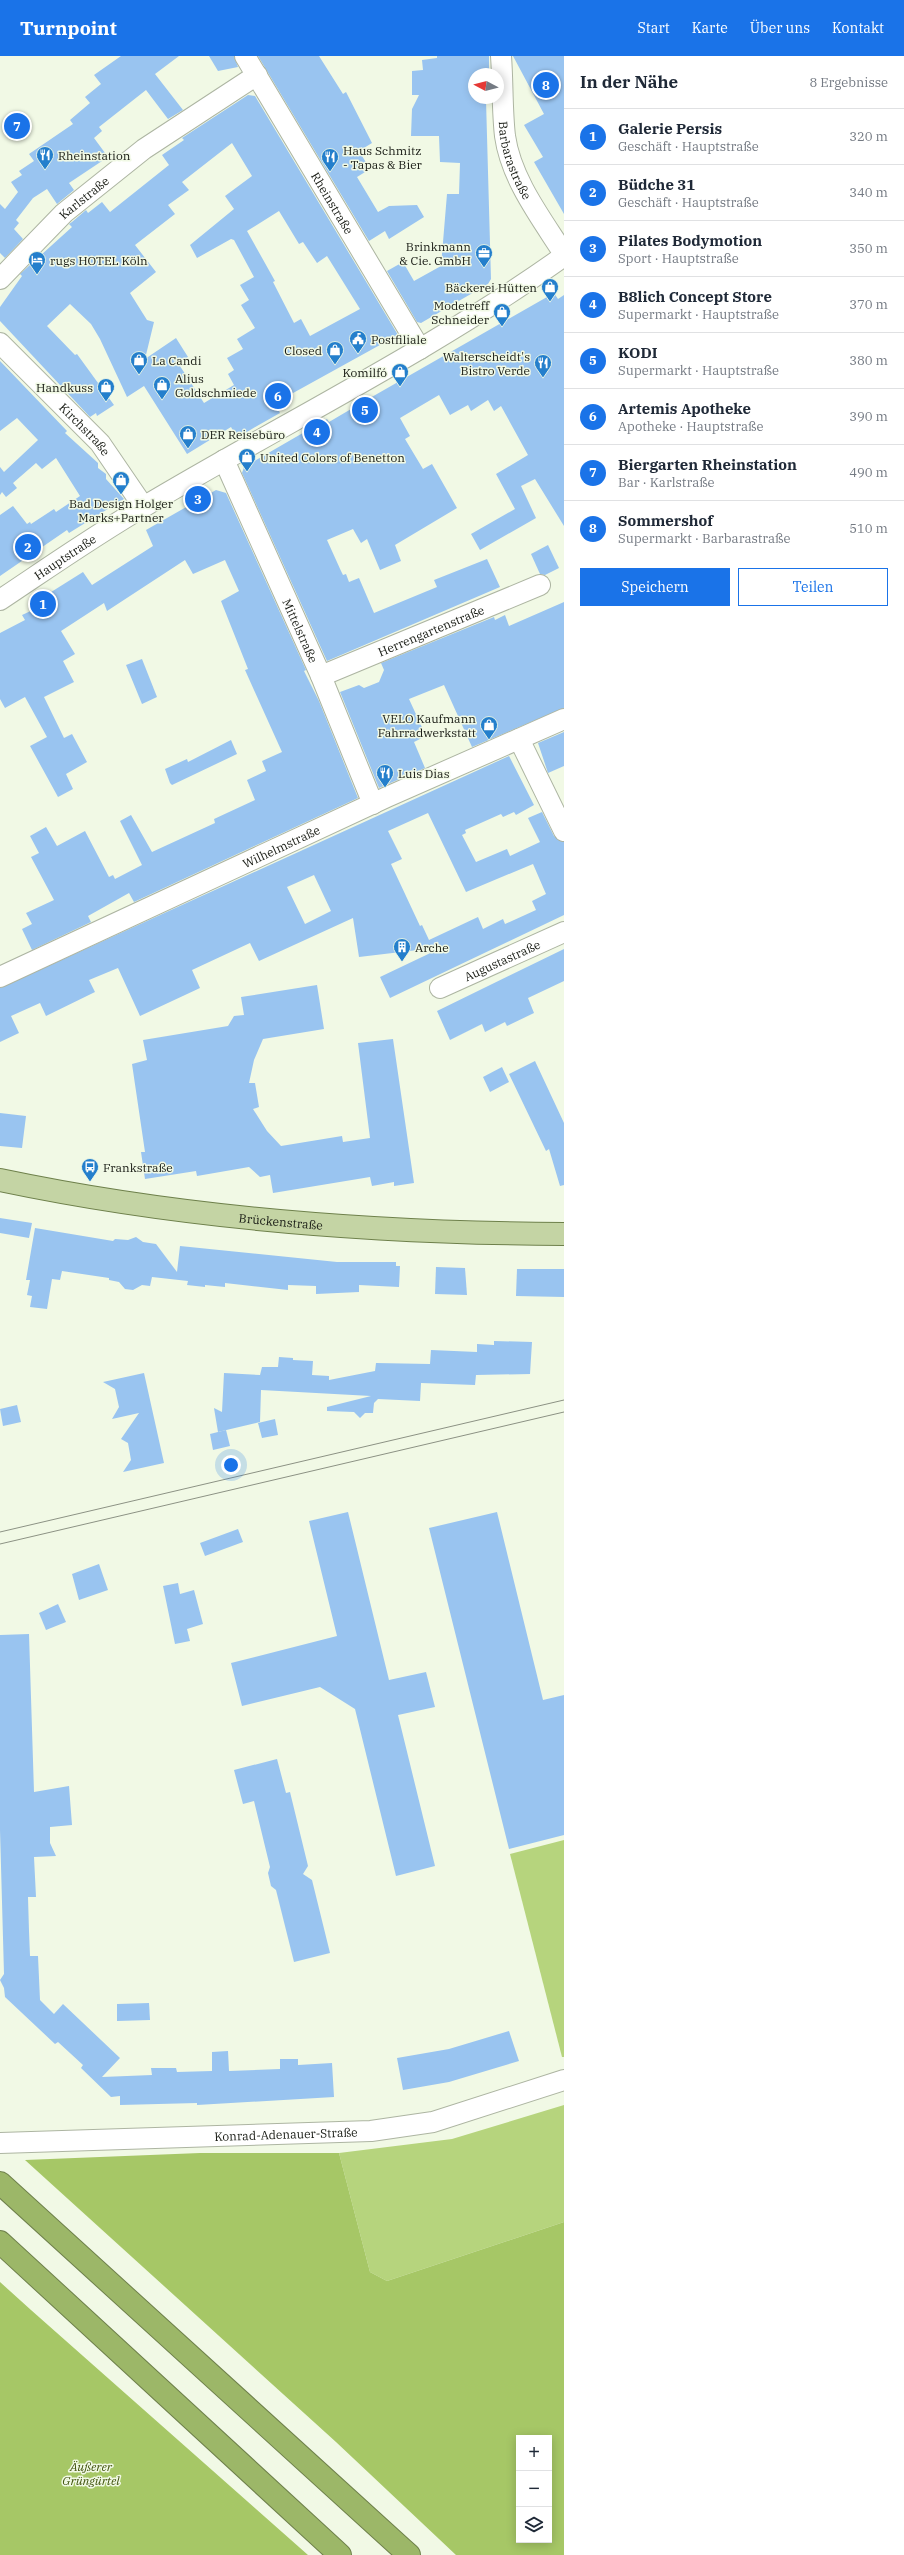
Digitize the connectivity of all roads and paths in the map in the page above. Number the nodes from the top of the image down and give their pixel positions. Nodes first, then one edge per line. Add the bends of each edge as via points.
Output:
1 (245, 56) edge
2 (501, 56) edge
3 (257, 74) junction
4 (564, 255) edge
5 (0, 279) edge
6 (0, 343) edge
7 (420, 349) junction
8 (224, 460) junction
9 (143, 506) junction
10 (540, 585) dead end
11 (0, 600) edge
12 (321, 676) junction
13 (564, 719) edge
14 (519, 739) junction
15 (373, 804) junction
16 (564, 831) edge
17 (564, 932) edge
18 (0, 977) edge
19 (440, 988) dead end
20 (0, 1180) edge
21 (564, 1234) edge
22 (564, 2080) edge
23 (0, 2143) edge
24 (0, 2183) edge
25 (0, 2242) edge
26 (340, 2555) edge
27 (409, 2555) edge

1 - 3 street, Rheinstraße
2 - 4 street, Barbarastraße via 505,136 513,165 532,204
3 - 5 street, Karlstraße via 144,149 64,213
3 - 7 street, Rheinstraße
4 - 7 street, Hauptstraße via 514,291
6 - 9 street, Kirchstraße via 100,443
7 - 8 street, Hauptstraße
8 - 9 street, Hauptstraße
8 - 12 street, Mittelstraße
9 - 11 street, Hauptstraße
10 - 12 street, Herrengartenstraße
12 - 15 street, Mittelstraße
13 - 14 street, Wilhelmstraße
14 - 15 street, Wilhelmstraße
14 - 16 street
15 - 18 street, Wilhelmstraße
17 - 19 street, Augustastraße
20 - 21 main road, Brückenstraße via 89,1198 346,1227 490,1234
22 - 23 street, Konrad-Adenauer-Straße via 445,2118 371,2131
24 - 27 highway
25 - 26 highway

